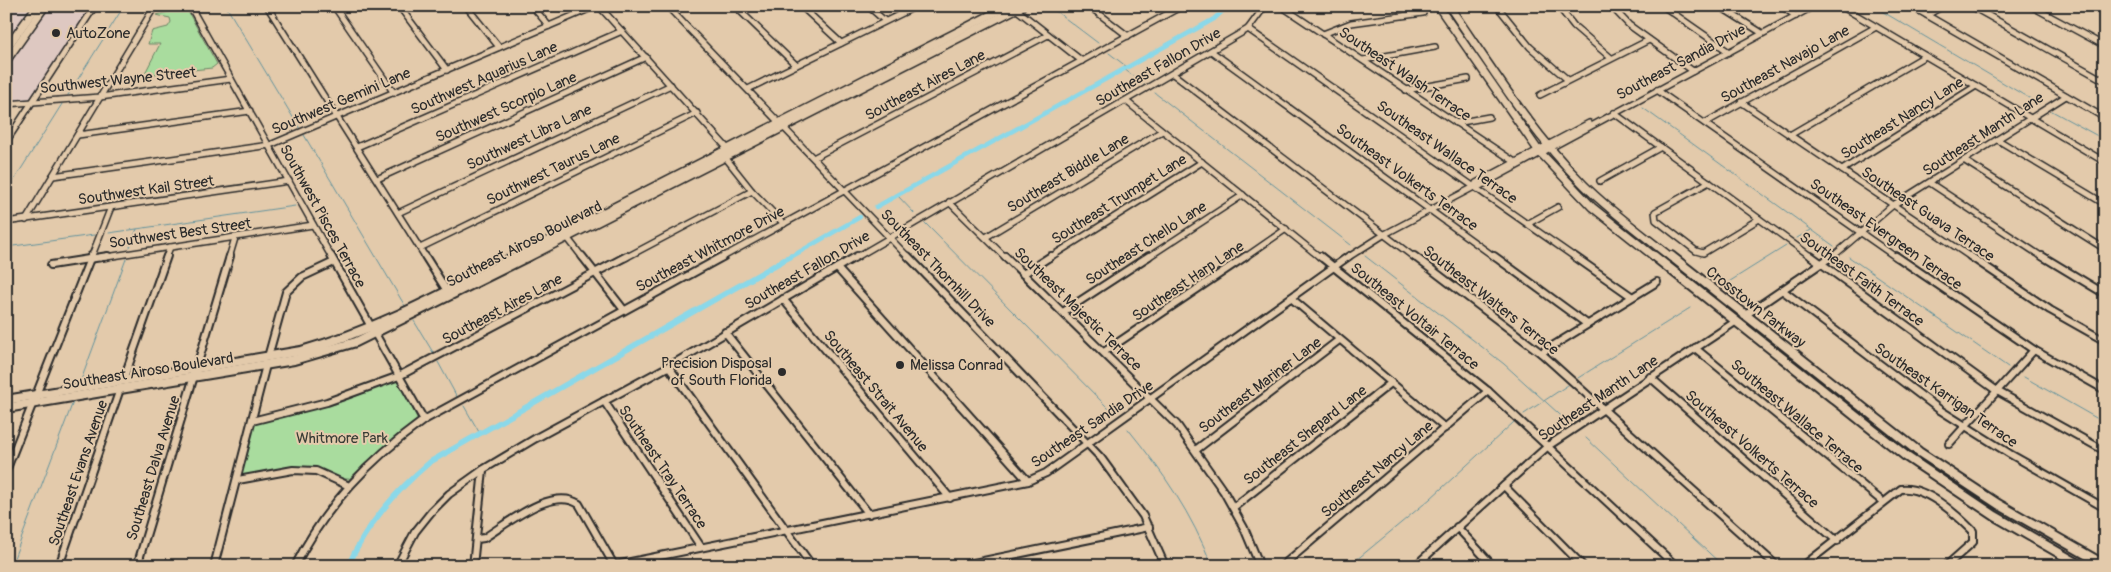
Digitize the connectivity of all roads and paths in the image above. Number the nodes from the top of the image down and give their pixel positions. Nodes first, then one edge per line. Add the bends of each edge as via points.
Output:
1 (37, 6) edge
2 (45, 6) edge
3 (95, 6) edge
4 (156, 6) edge
5 (190, 6) edge
6 (267, 6) edge
7 (334, 6) edge
8 (399, 6) edge
9 (466, 6) edge
10 (532, 6) edge
11 (597, 6) edge
12 (667, 6) edge
13 (735, 6) edge
14 (801, 6) edge
15 (868, 6) edge
16 (917, 6) edge
17 (1008, 6) edge
18 (1089, 6) edge
19 (1101, 6) edge
20 (1182, 6) edge
21 (1265, 6) edge
22 (1438, 6) edge
23 (1449, 6) edge
24 (1497, 6) edge
25 (1558, 6) edge
26 (1611, 6) edge
27 (1664, 6) edge
28 (1719, 6) edge
29 (1781, 6) edge
30 (1814, 6) edge
31 (1841, 6) edge
32 (1911, 6) edge
33 (1943, 6) edge
34 (1972, 6) edge
35 (2031, 6) edge
36 (2092, 6) edge
37 (1016, 7) edge
38 (1285, 7) edge
39 (1094, 10) junction
40 (1423, 13) dead end
41 (2105, 13) edge
42 (1796, 16) junction
43 (1927, 16) junction
44 (885, 21) junction
45 (549, 26) junction
46 (1876, 27) junction
47 (1248, 29) junction
48 (622, 31) junction
49 (1762, 33) junction
50 (1323, 34) junction
51 (1048, 35) junction
52 (1128, 36) junction
53 (1649, 40) junction
54 (841, 43) junction
55 (2105, 46) edge
56 (1435, 47) dead end
57 (499, 48) junction
58 (6, 49) edge
59 (1211, 51) junction
60 (1728, 52) junction
61 (1925, 56) junction
62 (646, 57) junction
63 (1611, 58) junction
64 (1362, 60) junction
65 (6, 61) edge
66 (1082, 61) junction
67 (796, 65) junction
68 (448, 70) junction
69 (1693, 71) junction
70 (1173, 74) junction
71 (231, 79) junction
72 (1468, 79) dead end
73 (1568, 80) junction
74 (2105, 81) edge
75 (671, 85) junction
76 (1976, 86) junction
77 (748, 88) junction
78 (1406, 90) junction
79 (1657, 90) junction
80 (394, 93) junction
81 (1540, 95) dead end
82 (2066, 96) junction
83 (100, 97) junction
84 (1126, 100) junction
85 (33, 102) junction
86 (1740, 102) junction
87 (6, 104) edge
88 (250, 111) junction
89 (697, 113) junction
90 (1614, 113) junction
91 (337, 117) junction
92 (1489, 117) dead end
93 (2030, 118) junction
94 (2105, 118) edge
95 (1456, 123) junction
96 (1705, 123) junction
97 (783, 125) junction
98 (1162, 131) junction
99 (78, 135) junction
100 (1790, 135) junction
101 (1998, 140) junction
102 (6, 142) edge
103 (270, 145) junction
104 (356, 147) junction
105 (1549, 147) junction
106 (1661, 147) junction
107 (728, 149) junction
108 (1540, 152) junction
109 (725, 157) junction
110 (814, 157) junction
111 (1965, 161) junction
112 (1202, 162) junction
113 (1515, 162) junction
114 (2105, 162) edge
115 (1842, 170) junction
116 (53, 176) junction
117 (377, 179) junction
118 (289, 181) junction
119 (1600, 181) dead end
120 (1709, 182) junction
121 (1930, 183) junction
122 (1474, 187) junction
123 (846, 190) junction
124 (752, 191) junction
125 (1243, 195) junction
126 (949, 202) junction
127 (2105, 204) edge
128 (1893, 205) junction
129 (1558, 207) dead end
130 (111, 208) junction
131 (1431, 210) junction
132 (398, 213) junction
133 (1759, 219) junction
134 (26, 220) junction
135 (6, 222) edge
136 (1529, 223) junction
137 (784, 224) junction
138 (314, 226) junction
139 (1286, 229) junction
140 (1861, 232) junction
141 (1385, 234) junction
142 (566, 235) junction
143 (890, 235) junction
144 (986, 237) junction
145 (235, 238) junction
146 (170, 247) junction
147 (420, 248) junction
148 (2105, 249) edge
149 (91, 259) junction
150 (334, 262) junction
151 (51, 265) dead end
152 (1822, 265) junction
153 (1332, 267) junction
154 (838, 268) junction
155 (596, 274) junction
156 (1023, 274) junction
157 (479, 278) junction
158 (1657, 282) dead end
159 (1782, 290) junction
160 (447, 291) junction
161 (2105, 294) edge
162 (1631, 296) junction
163 (1291, 298) junction
164 (783, 299) junction
165 (624, 310) junction
166 (1063, 312) junction
167 (1744, 316) junction
168 (1735, 322) junction
169 (1587, 324) junction
170 (373, 332) junction
171 (725, 332) junction
172 (1339, 340) junction
173 (2105, 341) edge
174 (1695, 348) junction
175 (2034, 350) junction
176 (1104, 352) junction
177 (1541, 353) junction
178 (267, 361) junction
179 (668, 366) junction
180 (195, 373) junction
181 (399, 376) junction
182 (1650, 377) junction
183 (1391, 383) junction
184 (122, 385) junction
185 (1997, 390) junction
186 (2105, 390) edge
187 (1488, 391) junction
188 (1846, 396) junction
189 (35, 399) junction
190 (1151, 399) junction
191 (6, 400) edge
192 (1833, 400) junction
193 (604, 401) junction
194 (6, 408) edge
195 (1603, 408) junction
196 (424, 420) junction
197 (252, 421) junction
198 (1964, 426) junction
199 (1445, 428) junction
200 (1089, 444) junction
201 (1948, 444) dead end
202 (1548, 446) junction
203 (1197, 449) junction
204 (2105, 451) edge
205 (483, 470) junction
206 (6, 471) edge
207 (238, 480) junction
208 (1028, 481) junction
209 (347, 484) junction
210 (1504, 486) junction
211 (950, 498) junction
212 (1883, 502) junction
213 (1234, 507) junction
214 (2105, 508) edge
215 (869, 514) junction
216 (1149, 527) junction
217 (1457, 527) junction
218 (788, 530) junction
219 (477, 539) junction
220 (1837, 541) junction
221 (701, 547) junction
222 (612, 565) edge
223 (2105, 565) edge
224 (59, 566) edge
225 (137, 566) edge
226 (214, 566) edge
227 (295, 566) edge
228 (397, 566) edge
229 (474, 566) edge
230 (812, 566) edge
231 (959, 566) edge
232 (1165, 566) edge
233 (1260, 566) edge
234 (1282, 566) edge
235 (1415, 566) edge
236 (1493, 566) edge
237 (1582, 566) edge
238 (1676, 566) edge
239 (1777, 566) edge
240 (1802, 566) edge
241 (1946, 566) edge
242 (2082, 566) edge

1 - 58 main road
2 - 65 main road
3 - 85 street
4 - 83 street
5 - 71 street, Southwest Pisces Terrace
6 - 91 street
7 - 80 street
8 - 68 street
9 - 57 street
10 - 45 street
11 - 45 street, Southwest Gemini Lane
11 - 48 street
12 - 77 street, Southeast Thornhill Drive
13 - 67 street
14 - 54 street
15 - 44 street
16 - 44 street
17 - 97 main road, Southeast Airoso Boulevard
18 - 39 street
19 - 39 street
20 - 52 street, Southeast Whitmore Drive
21 - 47 street, Southeast Fallon Drive
22 - 108 main road, Crosstown Parkway
23 - 105 main road, Crosstown Parkway
24 - 73 street via 1530,47
25 - 63 street via 1574,26
26 - 53 street
27 - 60 street
28 - 49 street
29 - 42 street
30 - 42 street, Southeast Sandia Drive
31 - 46 street
32 - 43 street
33 - 43 street
34 - 74 street
35 - 55 street
36 - 41 street
37 - 51 street
37 - 97 main road, Southeast Airoso Boulevard
38 - 50 street, Southeast Walsh Terrace
39 - 52 street
40 - 50 street via 1351,23
42 - 49 street, Southeast Sandia Drive
43 - 82 street
44 - 54 street
45 - 57 street, Southwest Gemini Lane
46 - 61 street
46 - 86 street, Southeast Navajo Lane
47 - 59 street, Southeast Fallon Drive
47 - 122 street, Southeast Wallace Terrace
48 - 62 street
48 - 104 street, Southwest Aquarius Lane
49 - 60 street, Southeast Sandia Drive
50 - 64 street, Southeast Walsh Terrace
51 - 66 street
51 - 110 street, Southeast Aires Lane
52 - 66 street, Southeast Whitmore Drive
53 - 63 street
53 - 69 street
54 - 67 street
56 - 64 street
57 - 68 street, Southwest Gemini Lane
59 - 70 street, Southeast Fallon Drive
59 - 131 street, Southeast Volkerts Terrace
60 - 69 street, Southeast Sandia Drive
61 - 76 street
61 - 100 street
62 - 75 street
62 - 117 street, Southwest Scorpio Lane
63 - 73 street
64 - 78 street, Southeast Walsh Terrace
66 - 123 street, Southeast Whitmore Drive
67 - 77 street
68 - 80 street, Southwest Gemini Lane
69 - 79 street, Southeast Sandia Drive
70 - 84 street, Southeast Fallon Drive
70 - 141 street, Southeast Walters Terrace
71 - 83 street, Southwest Wayne Street
71 - 88 street, Southwest Pisces Terrace
72 - 78 street
73 - 81 street
75 - 89 street
75 - 132 street, Southwest Libra Lane
76 - 93 street
76 - 115 street, Southeast Nancy Lane
77 - 97 street, Southeast Thornhill Drive
78 - 95 street, Southeast Walsh Terrace
79 - 90 street, Southeast Sandia Drive
79 - 96 street, Southeast Evergreen Terrace
80 - 91 street, Southwest Gemini Lane
82 - 93 street, Southeast Manth Lane
82 - 94 street
83 - 85 street, Southwest Wayne Street
83 - 99 street
84 - 98 street, Southeast Voltair Terrace
84 - 126 street, Southeast Fallon Drive
85 - 87 street, Southwest Wayne Street
85 - 102 street
86 - 96 street, Southeast Navajo Lane
86 - 100 street, Southeast Guava Terrace
88 - 99 street
88 - 103 street, Southwest Pisces Terrace
89 - 107 street
89 - 147 street, Southwest Taurus Lane
90 - 105 street, Southeast Sandia Drive
90 - 106 street, Southeast Faith Terrace
91 - 103 street, Southwest Gemini Lane
91 - 104 street
92 - 95 street
93 - 101 street, Southeast Manth Lane
93 - 114 street
95 - 113 street, Southeast Walsh Terrace
96 - 140 street, Southeast Evergreen Terrace
97 - 107 main road, Southeast Airoso Boulevard
97 - 109 main road, Southeast Airoso Boulevard
97 - 110 street, Southeast Thornhill Drive
98 - 112 street, Southeast Voltair Terrace
98 - 144 street, Southeast Biddle Lane
99 - 116 street
100 - 115 street, Southeast Guava Terrace
101 - 111 street, Southeast Manth Lane
101 - 127 street
103 - 116 street, Southwest Gemini Lane
103 - 118 street, Southwest Pisces Terrace
104 - 117 street
105 - 108 street, Southeast Sandia Drive
105 - 167 main road, Crosstown Parkway via 1608,208
106 - 119 street
106 - 120 street, Southeast Faith Terrace
107 - 142 main road, Southeast Airoso Boulevard
108 - 113 street, Southeast Sandia Drive
108 - 122 street, Southeast Sandia Drive
108 - 168 main road, Crosstown Parkway via 1592,207
109 - 124 street
109 - 142 main road, Southeast Airoso Boulevard
110 - 123 street, Southeast Thornhill Drive
111 - 121 street, Southeast Manth Lane
111 - 148 street
112 - 125 street, Southeast Voltair Terrace
112 - 156 street, Southeast Trumpet Lane
113 - 122 street, Southeast Sandia Drive
115 - 128 street, Southeast Guava Terrace
116 - 134 street
117 - 132 street
118 - 130 street, Southwest Kail Street
118 - 138 street, Southwest Pisces Terrace
120 - 133 street, Southeast Faith Terrace
120 - 133 street via 1655,212 1656,220 1696,252 1703,253
121 - 128 street, Southeast Manth Lane
121 - 161 street
122 - 131 street, Southeast Sandia Drive
122 - 136 street, Southeast Wallace Terrace
123 - 137 street, Southeast Whitmore Drive
123 - 143 street, Southeast Thornhill Drive
124 - 137 street
124 - 155 street, Southeast Aires Lane
125 - 139 street, Southeast Voltair Terrace
125 - 166 street, Southeast Chello Lane
126 - 143 street, Southeast Fallon Drive
126 - 144 street, Southeast Majestic Terrace
128 - 140 street, Southeast Manth Lane
128 - 173 street, Southeast Guava Terrace via 2050,310
129 - 136 street
130 - 134 street, Southwest Kail Street
130 - 149 street
131 - 141 street, Southeast Sandia Drive
131 - 169 street, Southeast Volkerts Terrace
132 - 147 street
133 - 152 street, Southeast Faith Terrace
134 - 135 street, Southwest Kail Street
136 - 162 street, Southeast Wallace Terrace
137 - 165 street, Southeast Whitmore Drive
138 - 145 street, Southwest Best Street
138 - 150 street, Southwest Pisces Terrace
139 - 153 street, Southeast Voltair Terrace
139 - 176 street, Southeast Harp Lane
140 - 152 street, Southeast Manth Lane
140 - 175 street, Southeast Evergreen Terrace
141 - 153 street, Southeast Sandia Drive
141 - 177 street, Southeast Walters Terrace
142 - 155 street
142 - 157 main road, Southeast Airoso Boulevard
143 - 154 street, Southeast Fallon Drive
143 - 200 street, Southeast Thornhill Drive
144 - 156 street, Southeast Majestic Terrace
145 - 146 street, Southwest Best Street
145 - 180 street, Southeast Dalva Avenue
146 - 149 street, Southwest Best Street
146 - 184 street, Southeast Evans Avenue
147 - 160 street
149 - 151 street, Southwest Best Street
149 - 189 street
150 - 170 street, Southwest Pisces Terrace
150 - 178 street via 290,285
152 - 159 street, Southeast Manth Lane
152 - 185 street, Southeast Faith Terrace
153 - 163 street, Southeast Sandia Drive
153 - 187 street, Southeast Voltair Terrace
154 - 164 street, Southeast Fallon Drive
154 - 208 street
155 - 165 street
155 - 181 street, Southeast Aires Lane
156 - 166 street, Southeast Majestic Terrace
157 - 160 main road, Southeast Airoso Boulevard
157 - 170 main road, Southeast Airoso Boulevard
158 - 162 street
159 - 167 street, Southeast Manth Lane
159 - 198 street, Southeast Karrigan Terrace
160 - 170 main road, Southeast Airoso Boulevard
162 - 169 street
163 - 172 street
163 - 190 street, Southeast Sandia Drive
164 - 171 street, Southeast Fallon Drive
164 - 211 street, Southeast Strait Avenue
165 - 196 street, Southeast Whitmore Drive
166 - 176 street, Southeast Majestic Terrace
167 - 188 main road, Crosstown Parkway
168 - 174 street, Southeast Manth Lane
168 - 192 main road, Crosstown Parkway
169 - 177 street
170 - 178 main road, Southeast Airoso Boulevard
170 - 181 street, Southwest Pisces Terrace
171 - 179 street, Southeast Fallon Drive
171 - 215 street
172 - 183 street
172 - 203 street, Southeast Mariner Lane
174 - 182 street, Southeast Manth Lane
174 - 212 street, Southeast Wallace Terrace
175 - 185 street
175 - 186 street, Southeast Evergreen Terrace
176 - 190 street, Southeast Majestic Terrace
177 - 195 street, Southeast Walters Terrace
178 - 180 main road, Southeast Airoso Boulevard
178 - 197 street
179 - 193 street, Southeast Fallon Drive
179 - 218 street
180 - 184 main road, Southeast Airoso Boulevard
180 - 225 street, Southeast Dalva Avenue
181 - 196 street, Southwest Pisces Terrace
181 - 197 street, Southeast Aires Lane via 350,397
182 - 195 street, Southeast Manth Lane
182 - 220 street, Southeast Volkerts Terrace
183 - 199 street
183 - 213 street, Southeast Shepard Lane
184 - 189 main road, Southeast Airoso Boulevard
184 - 224 street, Southeast Evans Avenue
185 - 198 street
185 - 204 street, Southeast Faith Terrace
187 - 199 street, Southeast Nancy Lane
187 - 202 street, Southeast Voltair Terrace
188 - 192 main road via 1838,395
188 - 223 main road, Crosstown Parkway via 1963,482
189 - 191 main road, Southeast Airoso Boulevard
189 - 194 main road, Southeast Airoso Boulevard
189 - 206 street
190 - 200 street, Southeast Sandia Drive
190 - 203 street, Southeast Majestic Terrace
192 - 242 main road, Crosstown Parkway via 1959,493
193 - 205 street, Southeast Fallon Drive
193 - 221 street, Southeast Tray Terrace
195 - 202 street, Southeast Manth Lane
195 - 239 street, Southeast Walters Terrace
196 - 209 street, Southeast Whitmore Drive via 388,446
197 - 207 street
198 - 201 street
198 - 214 street, Southeast Karrigan Terrace
199 - 234 street, Southeast Nancy Lane
200 - 208 street, Southeast Sandia Drive
200 - 216 street, Southeast Thornhill Drive via 1118,476
202 - 210 street, Southeast Manth Lane
202 - 238 street, Southeast Voltair Terrace
203 - 213 street, Southeast Majestic Terrace
205 - 219 street
205 - 228 street, Southeast Fallon Drive via 446,496 424,519
207 - 209 street via 301,470 316,471
207 - 226 street
208 - 211 street, Southeast Sandia Drive
209 - 227 street, Southeast Whitmore Drive via 326,511
210 - 217 street, Southeast Manth Lane
210 - 237 street
211 - 215 street, Southeast Sandia Drive
212 - 220 street
212 - 241 street via 1906,487 1916,489 1966,523 1975,536 1973,542
213 - 233 street, Southeast Majestic Terrace
215 - 218 street, Southeast Sandia Drive
216 - 231 street
216 - 232 street, Southeast Thornhill Drive
217 - 235 street, Southeast Manth Lane
217 - 236 street
218 - 221 street, Southeast Sandia Drive
218 - 230 street
219 - 222 street via 560,496 576,501
219 - 229 street
220 - 240 street
221 - 222 street, Southeast Sandia Drive

